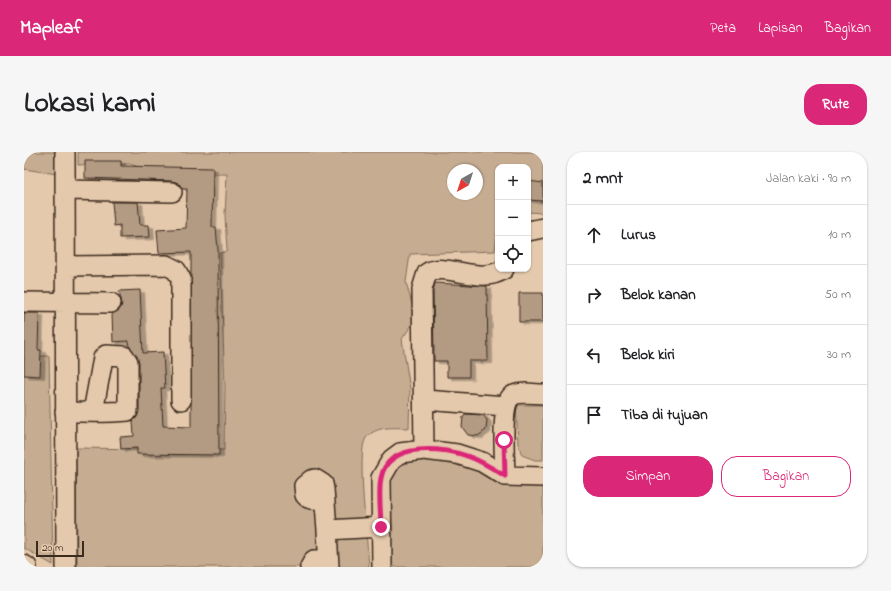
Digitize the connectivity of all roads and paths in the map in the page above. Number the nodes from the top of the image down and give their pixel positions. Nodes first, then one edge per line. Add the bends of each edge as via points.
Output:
1 (65, 152) edge
2 (65, 190) junction
3 (172, 192) dead end
4 (543, 228) edge
5 (531, 230) edge
6 (65, 266) junction
7 (499, 272) edge
8 (24, 302) edge
9 (66, 303) junction
10 (111, 303) dead end
11 (543, 394) edge
12 (181, 400) dead end
13 (424, 400) junction
14 (506, 406) junction
15 (65, 412) junction
16 (93, 412) dead end
17 (424, 450) junction
18 (505, 476) junction
19 (543, 477) edge
20 (324, 489) dead end
21 (381, 527) junction
22 (327, 530) junction
23 (24, 565) edge
24 (27, 567) edge
25 (66, 567) edge
26 (310, 567) edge
27 (329, 567) edge
28 (382, 567) edge

1 - 2 street
2 - 3 street
2 - 6 street
4 - 5 street
6 - 9 street
6 - 12 street via 166,265 176,270 181,279
7 - 13 street via 484,276 435,269 427,273 422,290
8 - 9 street
9 - 10 street
9 - 15 street
11 - 14 street via 516,394 511,396
13 - 14 street
13 - 17 street
14 - 18 street
15 - 16 street
15 - 25 street
17 - 18 street via 469,456
17 - 21 street via 400,453 386,467 381,478
18 - 19 street
20 - 22 street
21 - 22 street
21 - 28 street
22 - 27 street
23 - 24 street
26 - 27 street via 314,560 319,558

